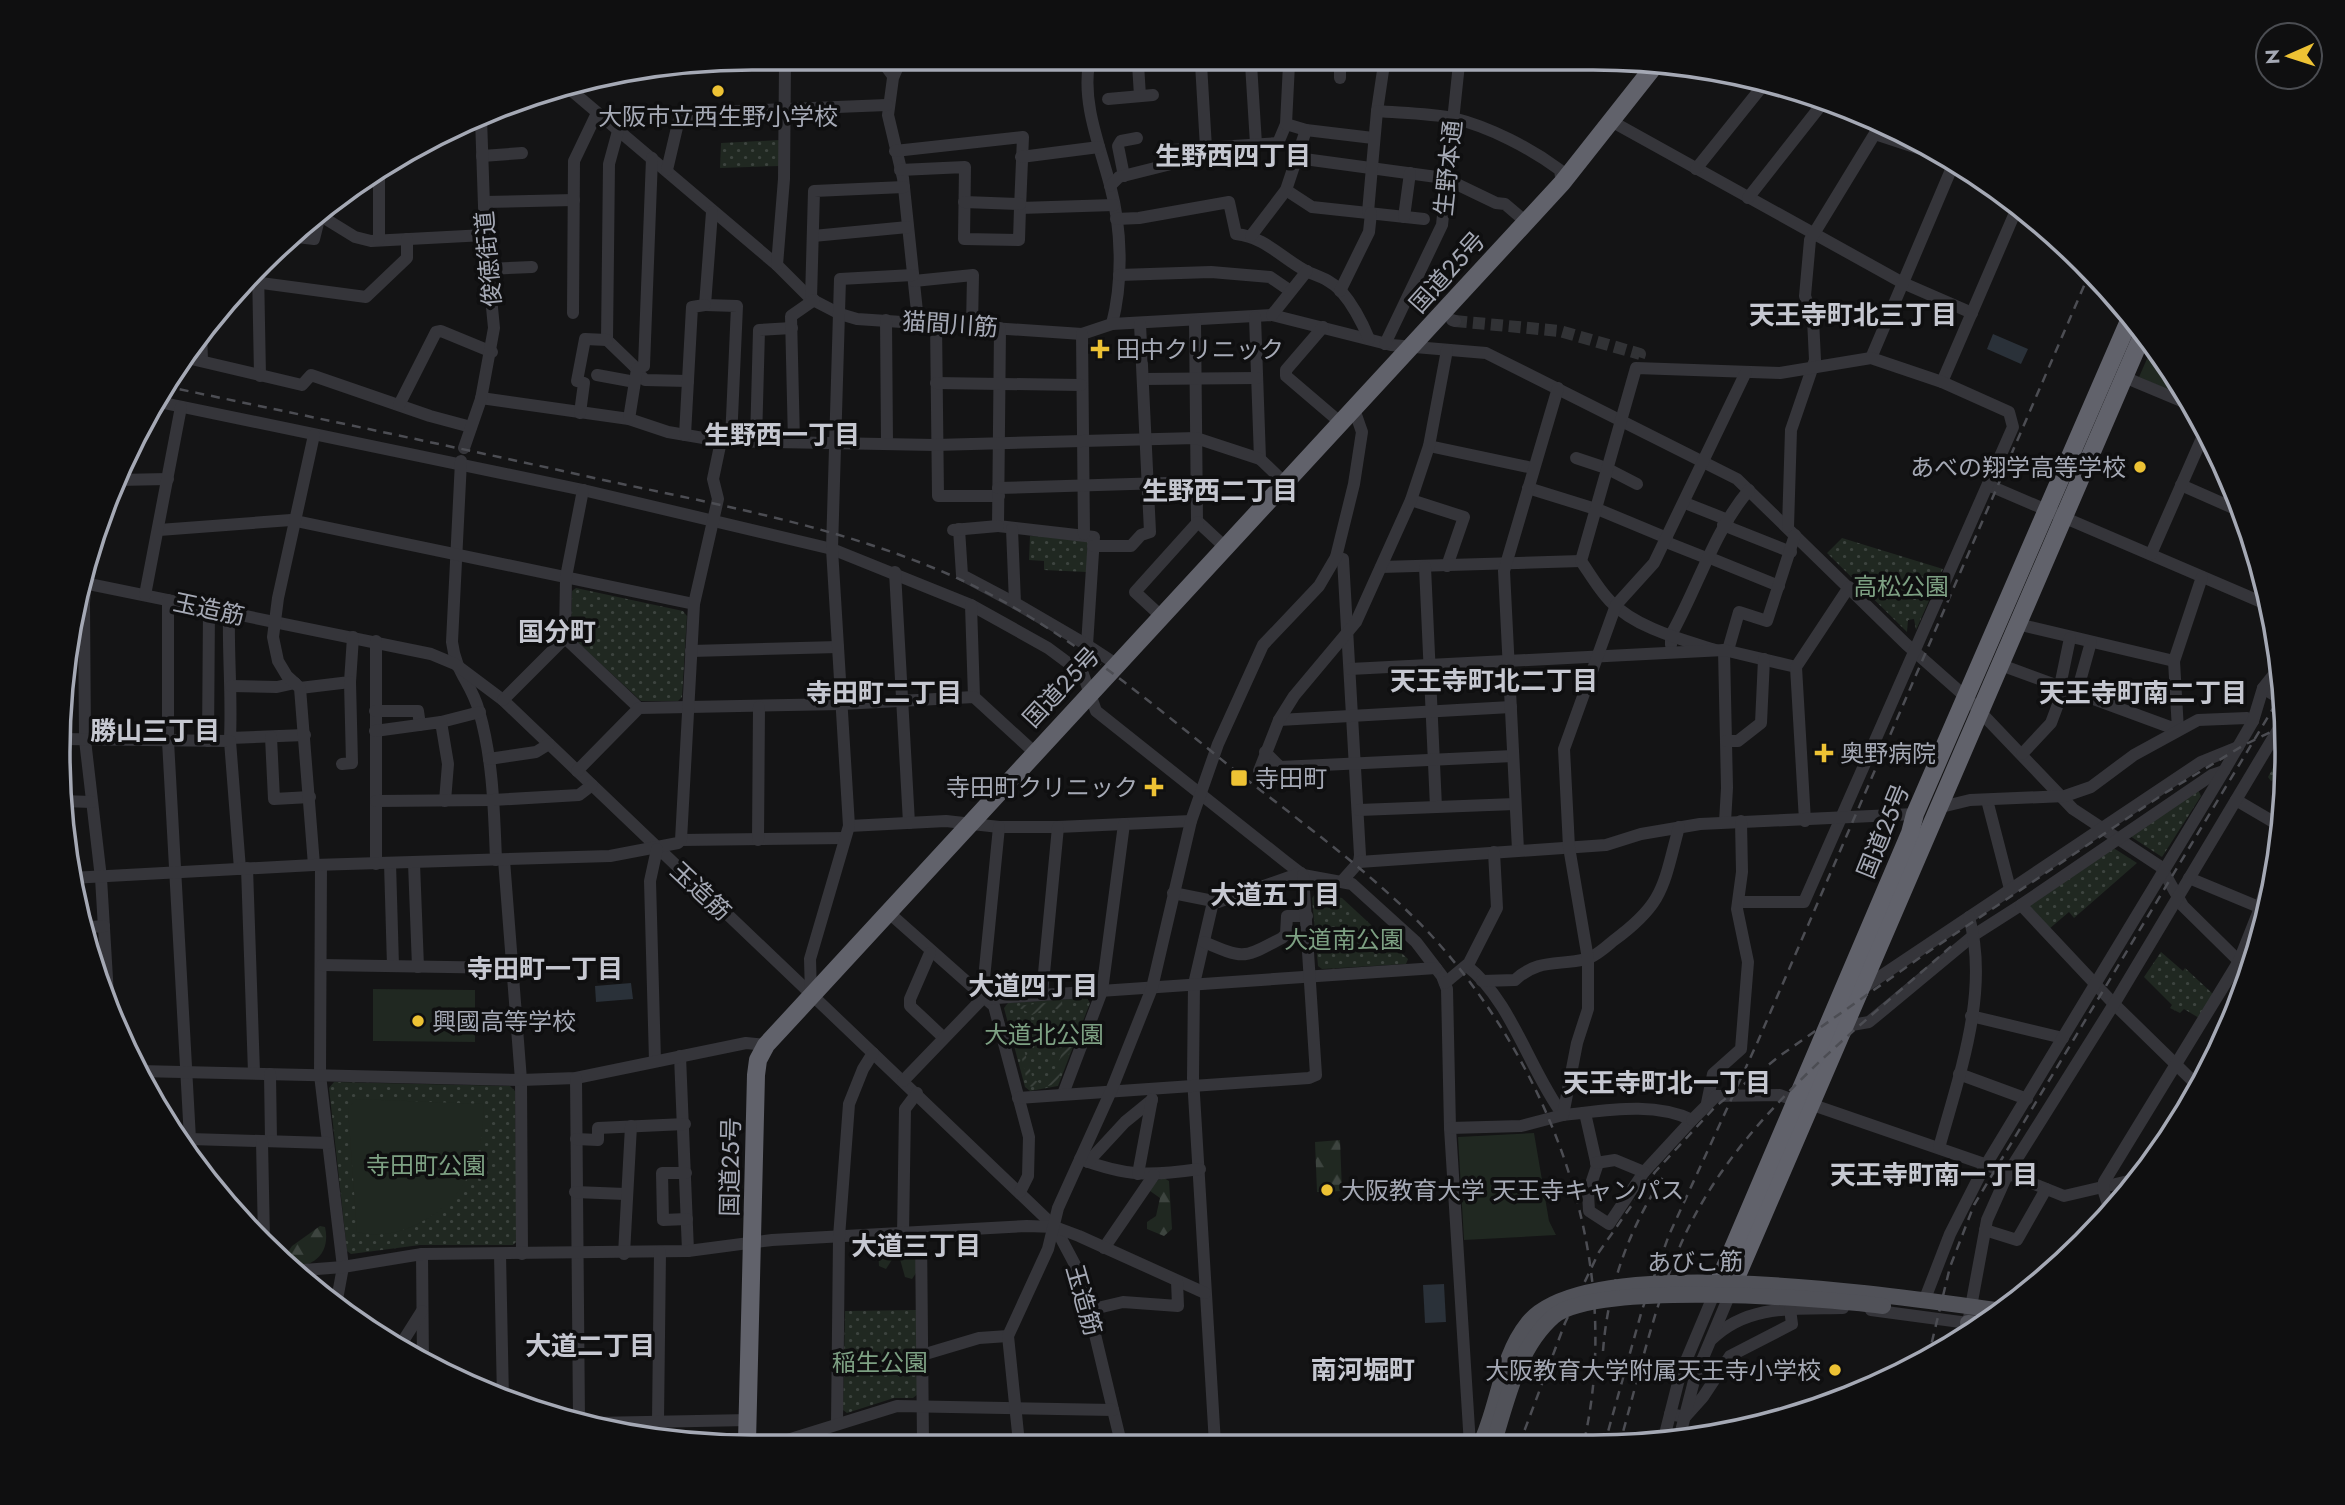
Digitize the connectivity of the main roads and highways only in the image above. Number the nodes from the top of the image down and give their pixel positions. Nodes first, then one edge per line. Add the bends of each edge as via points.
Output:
1 (1649, 72) edge
2 (2127, 328) edge
3 (2139, 343) edge
4 (2055, 514) junction
5 (1973, 704) junction
6 (1805, 1103) junction
7 (1735, 1279) road end
8 (1716, 1288) road end
9 (1973, 1302) road end
10 (1994, 1304) edge
11 (1987, 1309) edge
12 (1975, 1318) edge
13 (748, 1435) edge
14 (1483, 1435) edge
15 (1496, 1435) edge

1 - 13 highway, 国道25号 via 1562,183 766,1045 756,1075
2 - 4 highway, 国道25号
3 - 4 highway, 国道25号
4 - 5 highway, 国道25号
4 - 5 highway, 国道25号 via 2001,664
5 - 6 highway, 国道25号 via 1916,814
5 - 6 highway, 国道25号 via 1937,808 1863,988
6 - 7 highway, 国道25号
6 - 8 highway, 国道25号
9 - 10 main road
11 - 14 main road, あびこ筋, bridge via 1814,1286 1603,1287 1573,1294 1552,1302 1529,1321 1511,1349
12 - 15 main road, あびこ筋, bridge via 1813,1297 1719,1294 1576,1305 1550,1321 1525,1353

